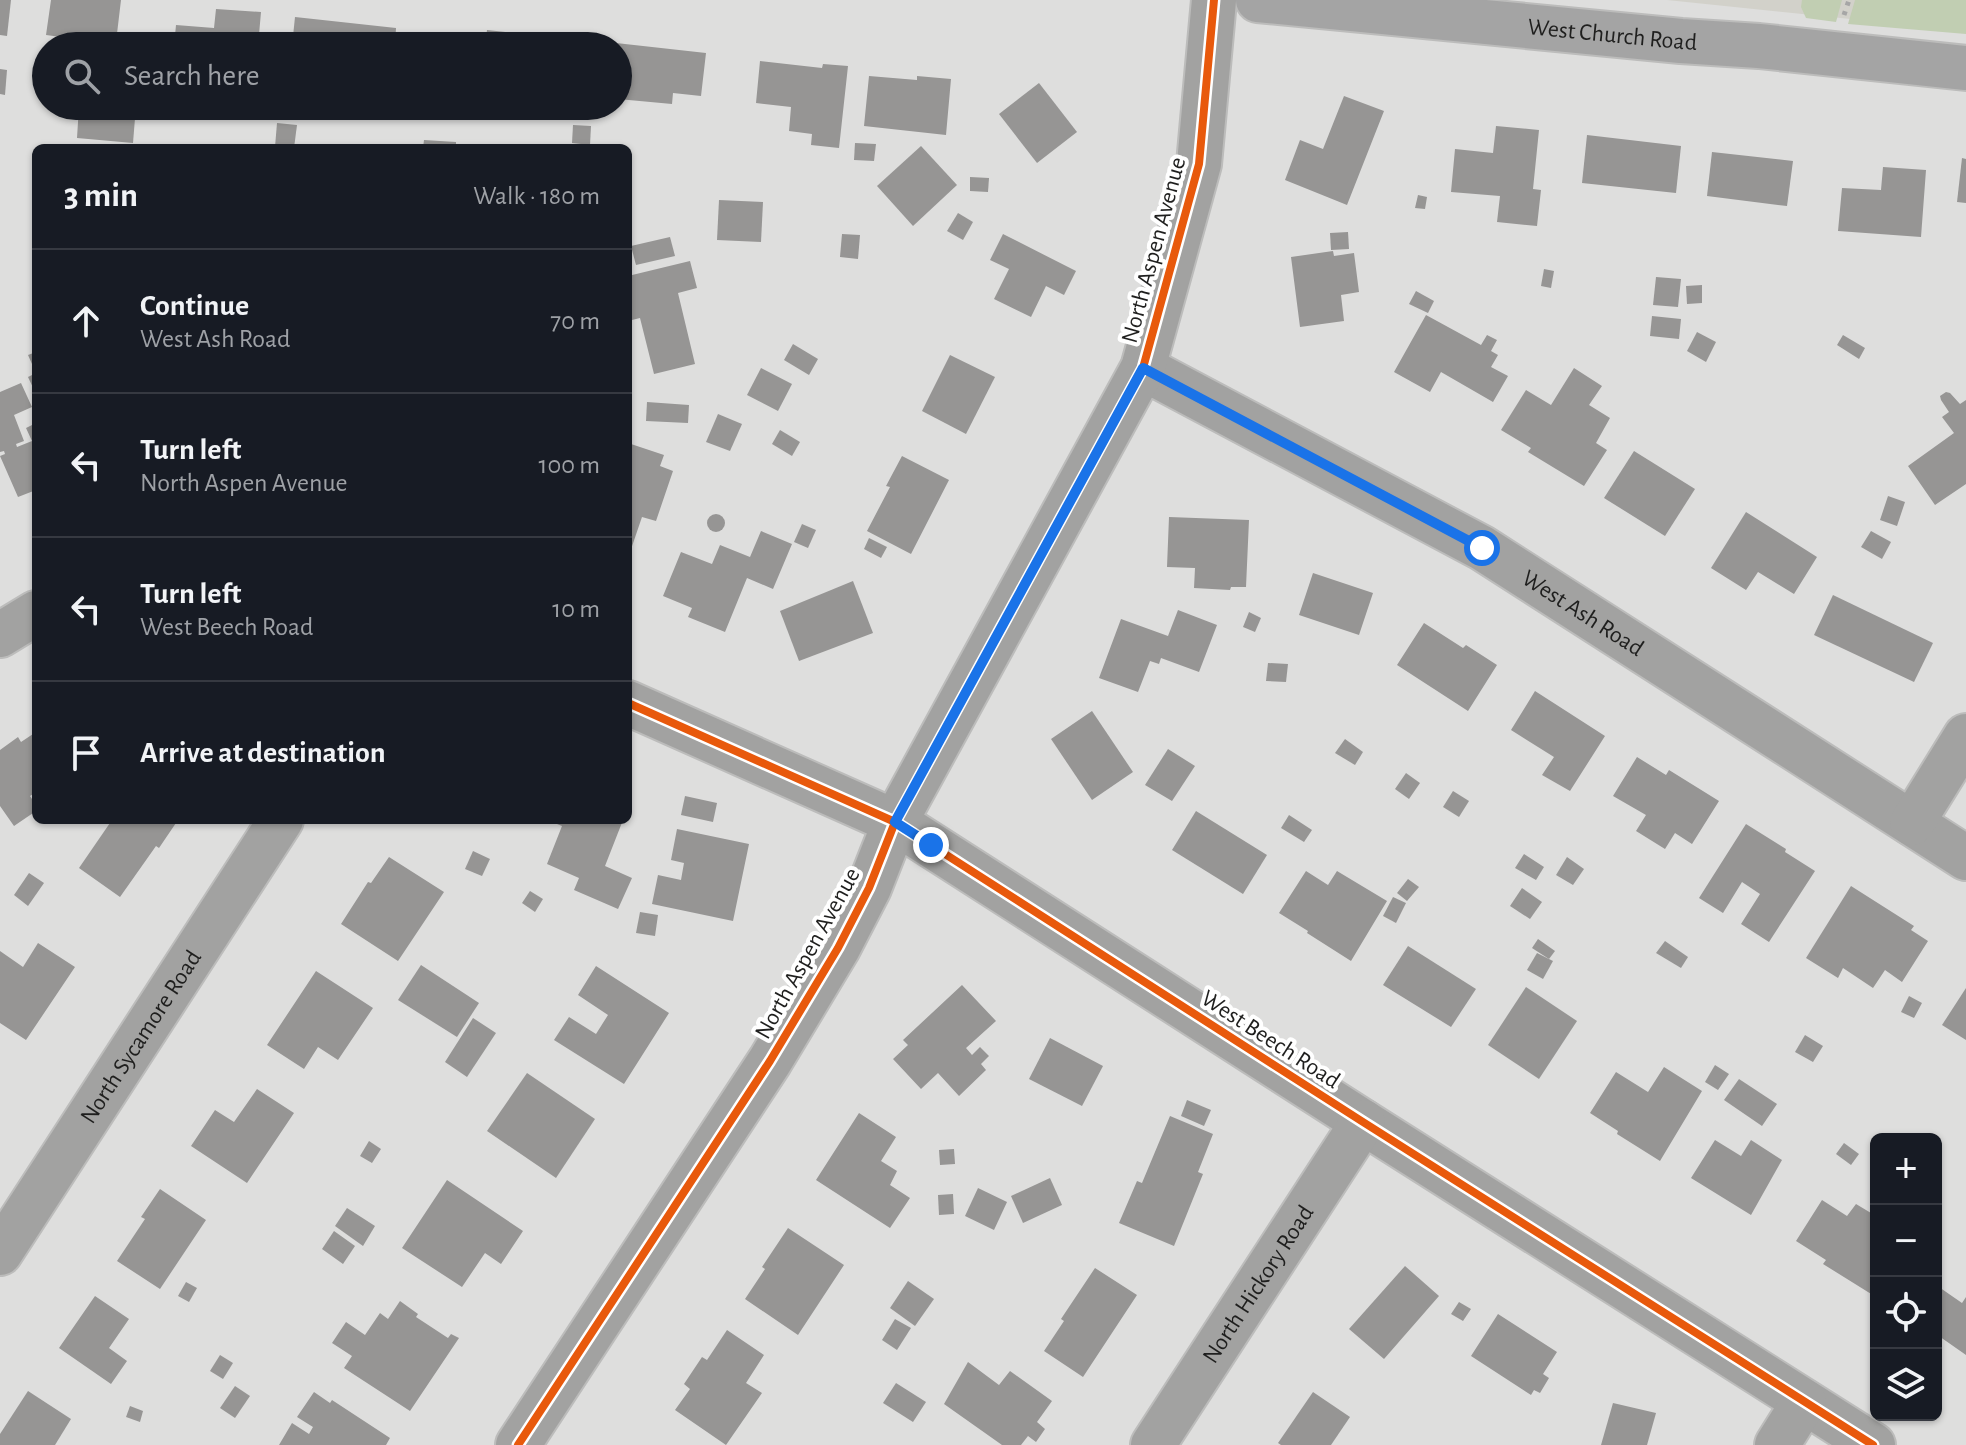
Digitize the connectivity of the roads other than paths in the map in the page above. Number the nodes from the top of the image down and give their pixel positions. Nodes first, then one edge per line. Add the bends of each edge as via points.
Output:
1 (1214, 0) edge
2 (1258, 0) edge
3 (1966, 68) edge
4 (1143, 368) junction
5 (32, 615) edge
6 (0, 635) edge
7 (632, 705) edge
8 (1966, 736) edge
9 (895, 822) junction
10 (1912, 823) junction
11 (278, 824) edge
12 (1966, 858) edge
13 (1363, 1122) junction
14 (0, 1253) edge
15 (1804, 1402) junction
16 (518, 1445) edge
17 (1153, 1445) edge
18 (1777, 1445) edge
19 (1873, 1445) edge

1 - 4 street, North Aspen Avenue via 1199,164
2 - 3 main road, West Church Road
4 - 9 street, North Aspen Avenue
4 - 10 street, West Ash Road via 1482,548
5 - 6 street
7 - 9 street, West Beech Road
8 - 10 street
9 - 13 street, West Beech Road
9 - 16 street, North Aspen Avenue via 838,948 778,1048
10 - 12 street, West Ash Road
11 - 14 street, North Sycamore Road
13 - 15 street, West Beech Road
13 - 17 street, North Hickory Road
15 - 18 street
15 - 19 street, West Beech Road

